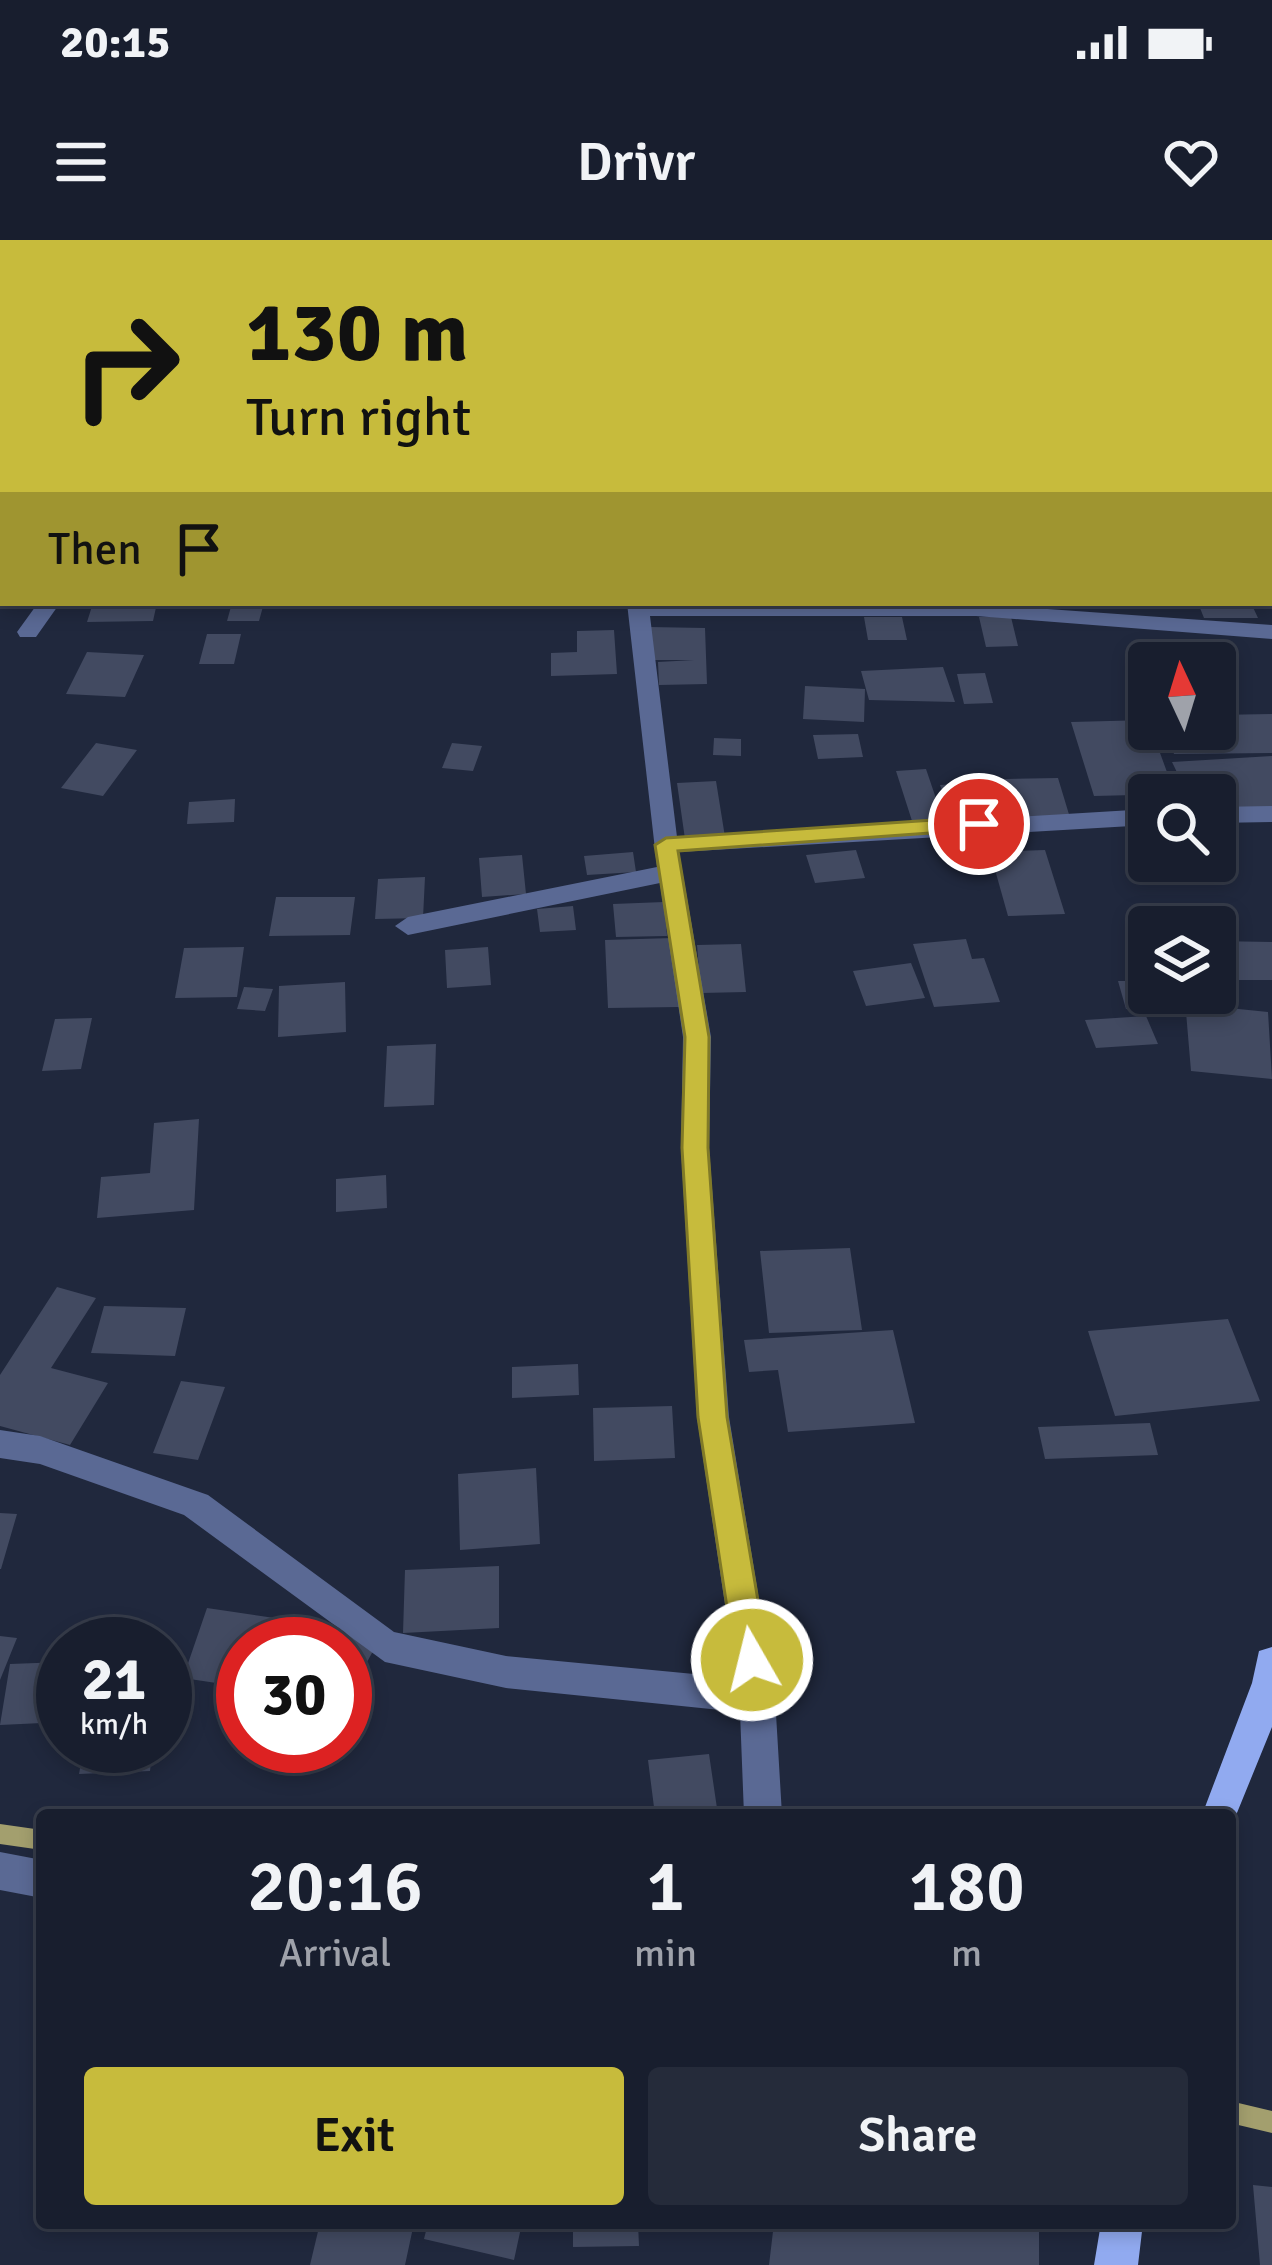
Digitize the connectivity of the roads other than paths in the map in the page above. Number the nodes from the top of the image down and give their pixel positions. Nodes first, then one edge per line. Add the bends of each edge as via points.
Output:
1 (47, 606) edge
2 (639, 607) edge
3 (28, 632) dead end
4 (1272, 632) edge
5 (1272, 814) edge
6 (1236, 815) edge
7 (1128, 819) edge
8 (667, 859) junction
9 (408, 926) dead end
10 (0, 1444) edge
11 (1272, 1663) edge
12 (1271, 1683) edge
13 (757, 1697) junction
14 (763, 1809) edge
15 (1223, 1809) edge
16 (0, 1871) edge
17 (36, 1878) edge
18 (1121, 2229) edge
19 (1116, 2265) edge

1 - 3 street
2 - 4 street via 976,610
2 - 8 street
5 - 6 street
7 - 8 street
8 - 9 street
8 - 13 street via 697,1037 695,1148 712,1417
10 - 13 street via 196,1504 385,1646 506,1672
11 - 12 main road
12 - 15 main road
13 - 14 street
16 - 17 street
18 - 19 main road

